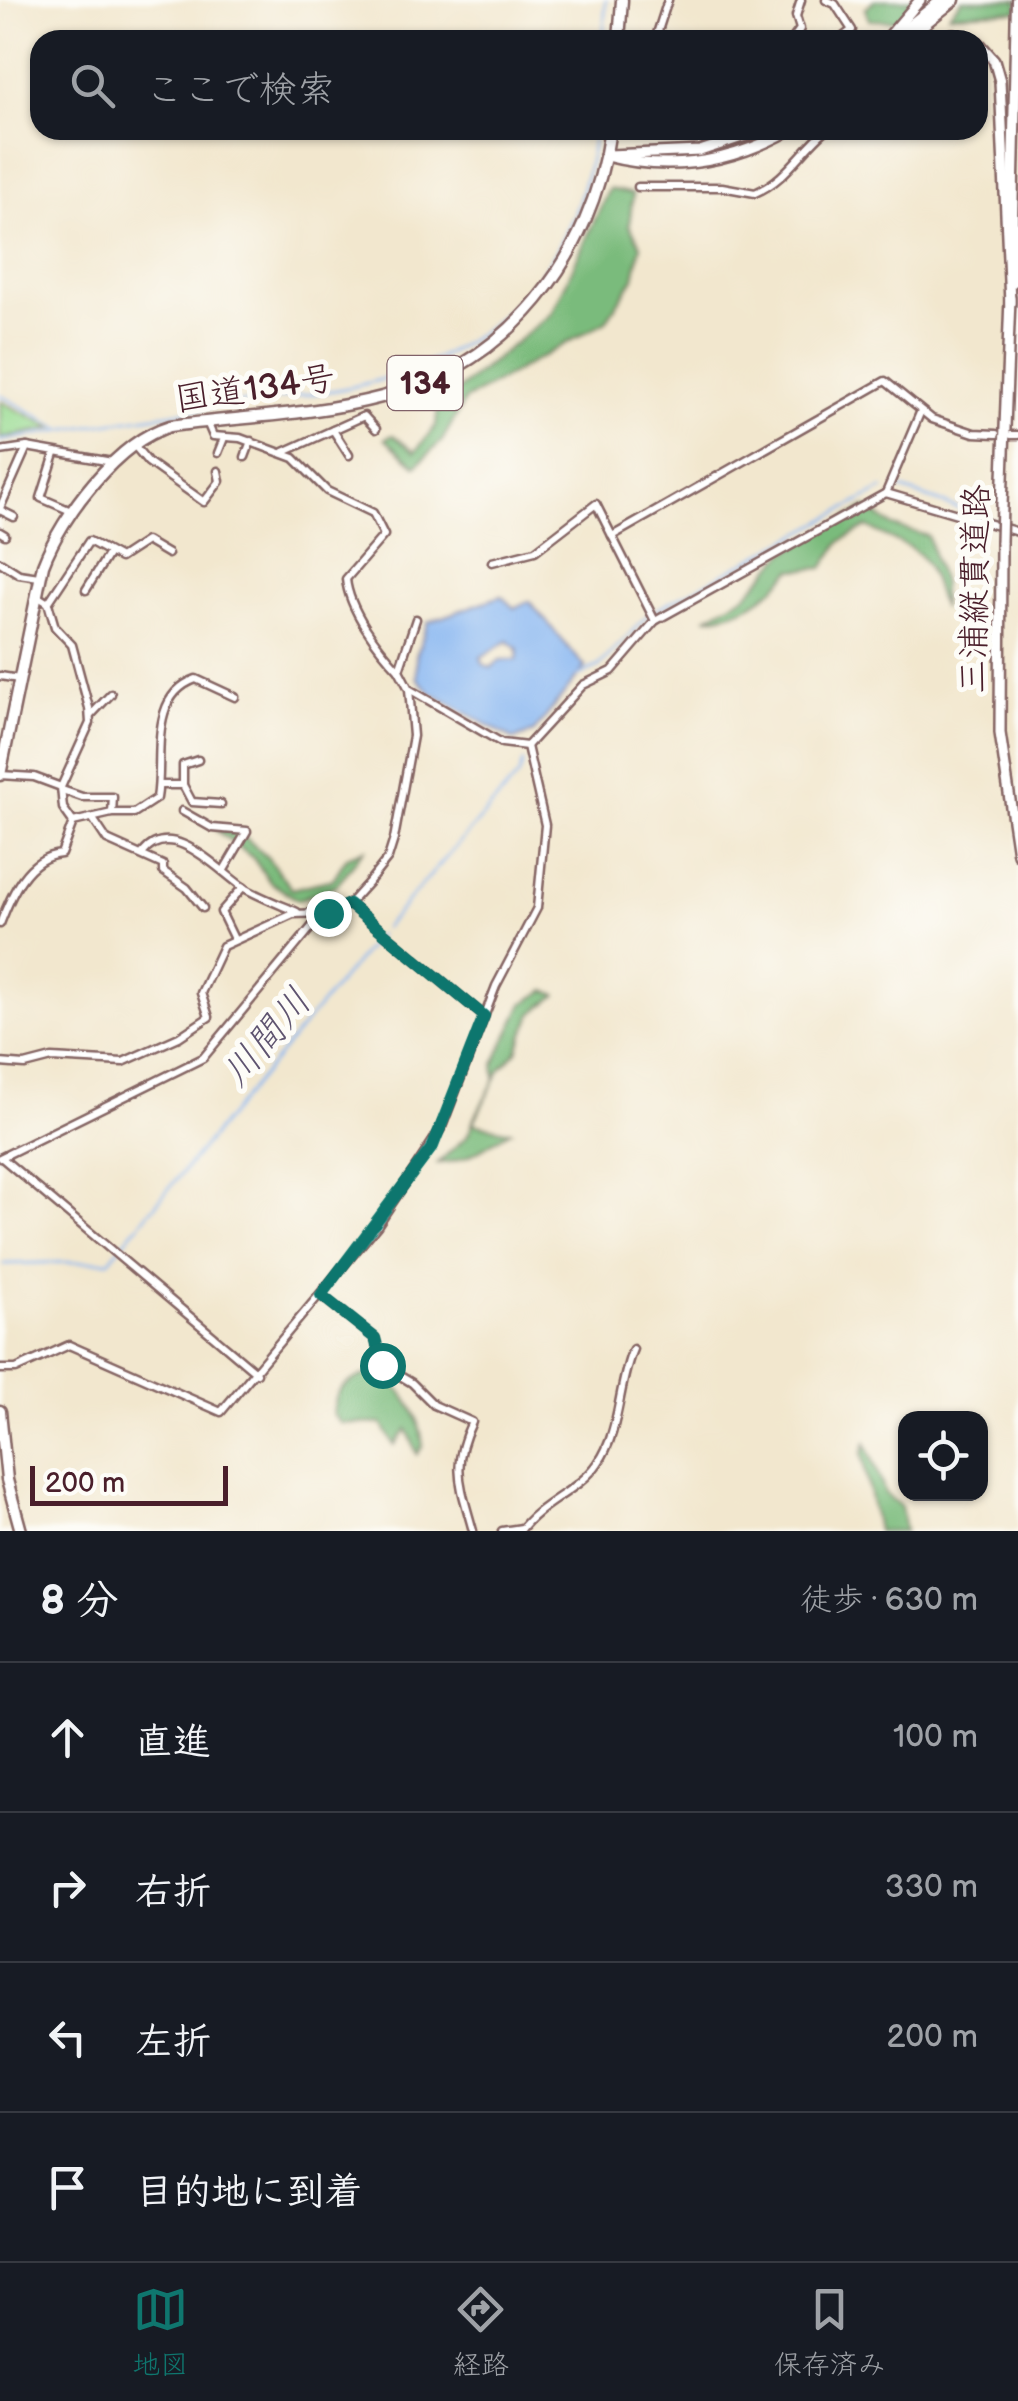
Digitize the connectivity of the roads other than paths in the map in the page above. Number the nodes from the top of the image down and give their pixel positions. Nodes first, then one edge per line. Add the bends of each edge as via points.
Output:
1 (622, 0) edge
2 (668, 0) edge
3 (801, 0) edge
4 (826, 0) edge
5 (920, 0) edge
6 (942, 0) edge
7 (954, 0) edge
8 (1017, 0) edge
9 (620, 30) edge
10 (658, 30) edge
11 (799, 30) edge
12 (852, 30) edge
13 (897, 30) edge
14 (902, 30) edge
15 (916, 30) edge
16 (988, 54) edge
17 (1018, 131) edge
18 (608, 140) edge
19 (734, 140) edge
20 (770, 140) edge
21 (815, 140) edge
22 (606, 156) junction
23 (1015, 166) edge
24 (638, 187) dead end
25 (1018, 226) edge
26 (1011, 265) joint
27 (1011, 291) junction
28 (1010, 304) junction
29 (920, 413) junction
30 (206, 422) junction
31 (376, 429) dead end
32 (333, 430) junction
33 (996, 434) dead end
34 (224, 438) junction
35 (251, 441) junction
36 (132, 444) junction
37 (27, 447) junction
38 (0, 451) edge
39 (283, 452) junction
40 (218, 453) dead end
41 (55, 454) junction
42 (349, 455) dead end
43 (245, 457) dead end
44 (112, 462) junction
45 (218, 471) dead end
46 (886, 493) junction
47 (0, 509) edge
48 (74, 513) junction
49 (14, 517) dead end
50 (1018, 532) edge
51 (612, 536) junction
52 (108, 553) junction
53 (168, 554) dead end
54 (0, 562) edge
55 (492, 562) dead end
56 (39, 577) junction
57 (86, 590) dead end
58 (36, 596) junction
59 (48, 603) junction
60 (416, 619) dead end
61 (655, 621) junction
62 (400, 670) junction
63 (0, 676) edge
64 (20, 679) junction
65 (409, 689) junction
66 (111, 694) dead end
67 (234, 697) dead end
68 (90, 717) junction
69 (527, 746) junction
70 (198, 760) dead end
71 (0, 775) edge
72 (184, 784) junction
73 (159, 785) junction
74 (61, 789) junction
75 (221, 804) dead end
76 (182, 811) dead end
77 (112, 812) junction
78 (93, 819) junction
79 (73, 822) junction
80 (144, 853) junction
81 (1018, 854) edge
82 (224, 870) junction
83 (243, 888) junction
84 (349, 904) junction
85 (203, 908) dead end
86 (297, 912) junction
87 (328, 913) junction
88 (0, 924) edge
89 (234, 939) junction
90 (484, 1016) junction
91 (0, 1063) edge
92 (1, 1158) edge
93 (321, 1295) junction
94 (633, 1349) dead end
95 (0, 1369) edge
96 (257, 1373) junction
97 (0, 1411) edge
98 (4, 1482) edge
99 (521, 1529) edge
100 (22, 1531) edge
101 (474, 1531) edge
102 (502, 1531) edge

1 - 9 highway
2 - 10 street
3 - 11 street
4 - 12 street
5 - 13 main road
6 - 14 highway
7 - 15 highway
8 - 23 highway
16 - 28 main road via 1000,81
17 - 23 highway
18 - 22 highway, 国道134号 / 134
19 - 22 main road via 700,152
20 - 22 main road via 708,162
21 - 24 street via 791,170 755,193
22 - 30 highway, 国道134号 / 134 via 586,221 558,274 484,352 429,382 378,398
23 - 26 highway
25 - 27 main road
26 - 27 main road, 三浦縦貫道路
27 - 28 main road, 三浦縦貫道路
28 - 81 main road, 三浦縦貫道路, bridge via 1000,716
29 - 33 street
29 - 46 street
29 - 51 street via 913,399 886,380
30 - 34 street via 213,436
30 - 36 highway, 国道134号 / 134 via 155,430
31 - 32 street via 364,416
32 - 39 street
32 - 42 street
34 - 35 street
34 - 40 street
35 - 39 street
35 - 43 street
36 - 44 highway, 国道134号 / 134
36 - 45 street via 204,502 220,482
37 - 38 street
37 - 41 street
37 - 47 street
39 - 62 street via 327,491 363,506 380,522 384,535 346,579 347,591 381,651
41 - 44 street
41 - 48 street via 41,498
44 - 48 highway, 国道134号 / 134
46 - 50 street
46 - 61 street
47 - 49 street
48 - 56 highway, 国道134号 / 134
51 - 55 street via 596,504 535,550
51 - 61 street
52 - 53 street via 125,557 146,542
52 - 57 street
52 - 59 street via 94,542 84,544
54 - 56 street
56 - 58 highway, 国道134号 / 134
58 - 59 street
58 - 64 highway, 国道134号 / 134
59 - 68 street via 55,626 72,645
60 - 62 street
61 - 69 street via 612,671 583,686
62 - 65 street
63 - 64 street
64 - 71 highway, 国道134号 / 134
65 - 69 street via 502,743
65 - 84 street via 415,722 394,839 388,858
66 - 68 street
67 - 73 street via 196,679 181,689 160,729
68 - 74 street
69 - 90 street via 545,825 540,892
70 - 72 street via 182,765
71 - 74 street via 34,777
72 - 73 street
72 - 75 street via 192,802
73 - 77 street via 146,809
74 - 77 street via 113,797
74 - 79 street
76 - 82 street via 212,828 247,830
77 - 78 street
78 - 79 street
78 - 80 street via 107,840
79 - 88 street via 62,854 47,855 25,874
80 - 82 street via 176,841
80 - 85 street
82 - 83 street
83 - 86 street
83 - 89 street via 221,912
84 - 87 street
84 - 90 street
86 - 87 street
86 - 89 street
87 - 92 street via 203,1058
89 - 91 street via 223,946 201,993 210,1017 179,1037 123,1062
90 - 93 street via 433,1146
92 - 96 street
93 - 96 street
93 - 101 street via 375,1338 382,1365 434,1405 472,1422 458,1456 460,1490
94 - 99 street via 598,1464
95 - 96 street via 69,1345 221,1412
97 - 98 highway
98 - 100 highway
99 - 102 street

